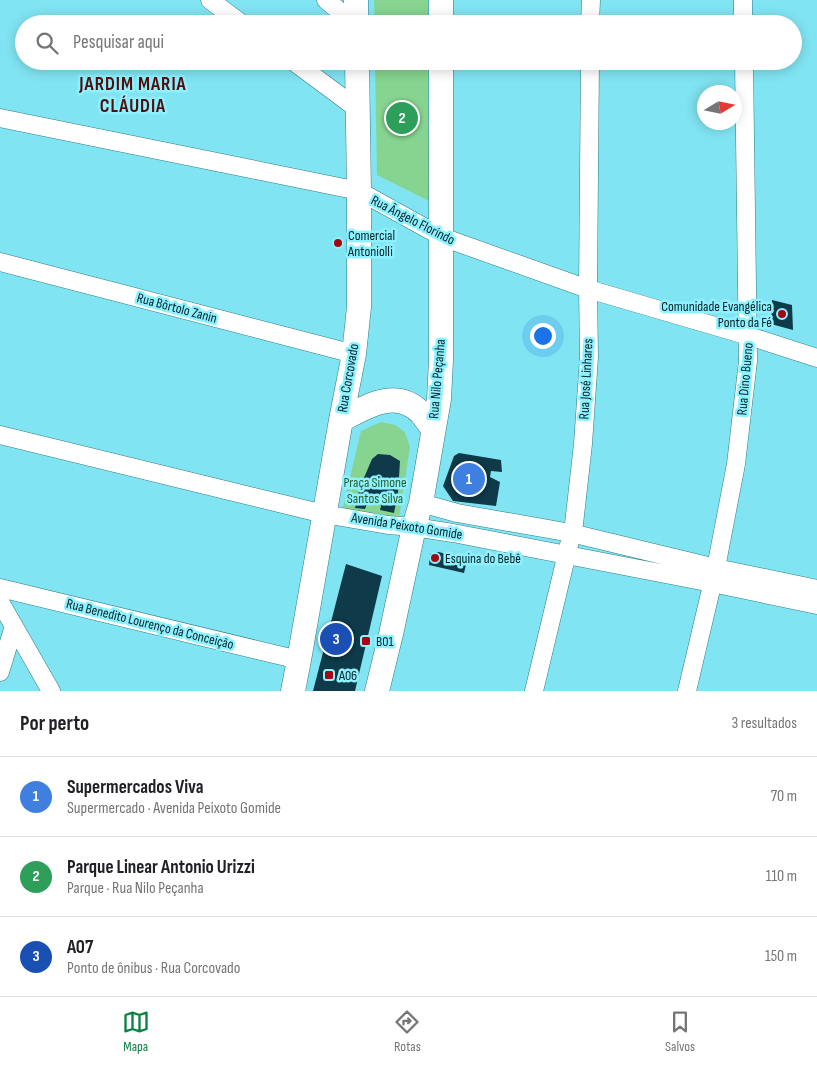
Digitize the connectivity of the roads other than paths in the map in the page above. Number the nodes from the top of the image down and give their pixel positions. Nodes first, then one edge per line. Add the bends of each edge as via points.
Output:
1 (209, 0) edge
2 (326, 0) edge
3 (441, 0) edge
4 (591, 0) edge
5 (743, 0) edge
6 (230, 15) edge
7 (344, 15) edge
8 (441, 15) edge
9 (590, 15) edge
10 (743, 15) edge
11 (305, 70) edge
12 (357, 70) edge
13 (442, 70) edge
14 (590, 70) edge
15 (744, 70) edge
16 (359, 110) junction
17 (0, 118) edge
18 (359, 191) junction
19 (442, 238) junction
20 (0, 262) edge
21 (588, 289) junction
22 (749, 336) junction
23 (354, 354) junction
24 (817, 358) edge
25 (341, 420) junction
26 (433, 429) junction
27 (0, 434) edge
28 (421, 503) junction
29 (324, 514) junction
30 (414, 527) junction
31 (571, 534) junction
32 (567, 555) junction
33 (714, 575) junction
34 (0, 588) edge
35 (817, 589) edge
36 (0, 602) edge
37 (817, 605) edge
38 (14, 626) junction
39 (300, 660) junction
40 (0, 672) edge
41 (51, 691) edge
42 (293, 691) edge
43 (377, 691) edge
44 (534, 691) edge
45 (687, 691) edge

1 - 6 street
2 - 7 street
3 - 8 street
4 - 9 street
5 - 10 street
11 - 16 street
12 - 16 street, Rua Corcovado
13 - 19 street, Rua Nilo Peçanha
14 - 21 street, Rua José Linhares
15 - 22 street, Rua Dino Bueno
16 - 18 street, Rua Corcovado
17 - 18 street, Rua Ângelo Florindo
18 - 19 street, Rua Ângelo Florindo
18 - 23 street, Rua Corcovado via 359,306
19 - 21 street, Rua Ângelo Florindo
19 - 26 street, Rua Nilo Peçanha via 441,360 439,399
20 - 23 street, Rua Bôrtolo Zanin
21 - 22 street, Rua Ângelo Florindo
21 - 31 street, Rua José Linhares via 589,357 583,444
22 - 24 street, Rua Ângelo Florindo
22 - 33 street, Rua Dino Bueno via 736,464
23 - 25 street, Rua Corcovado
25 - 26 street via 381,401 394,400 420,412
25 - 29 street, Rua Corcovado
26 - 28 street, Rua Nilo Peçanha
27 - 29 street, Avenida Peixoto Gomide
28 - 30 street, Rua Nilo Peçanha
28 - 31 street, Avenida Peixoto Gomide
29 - 30 street, Avenida Peixoto Gomide
29 - 39 street, Rua Corcovado
30 - 32 street, Avenida Peixoto Gomide
30 - 43 street, Rua Nilo Peçanha
31 - 32 street, Rua José Linhares
31 - 33 street, Avenida Peixoto Gomide
32 - 33 street, Avenida Peixoto Gomide
32 - 44 street, Rua José Linhares
33 - 35 street, Avenida Peixoto Gomide
33 - 37 street, Avenida Peixoto Gomide
33 - 45 street, Rua Dino Bueno
34 - 39 street, Rua Benedito Lourenço da Conceição
36 - 38 street
38 - 40 street
38 - 41 street
39 - 42 street, Rua Corcovado

